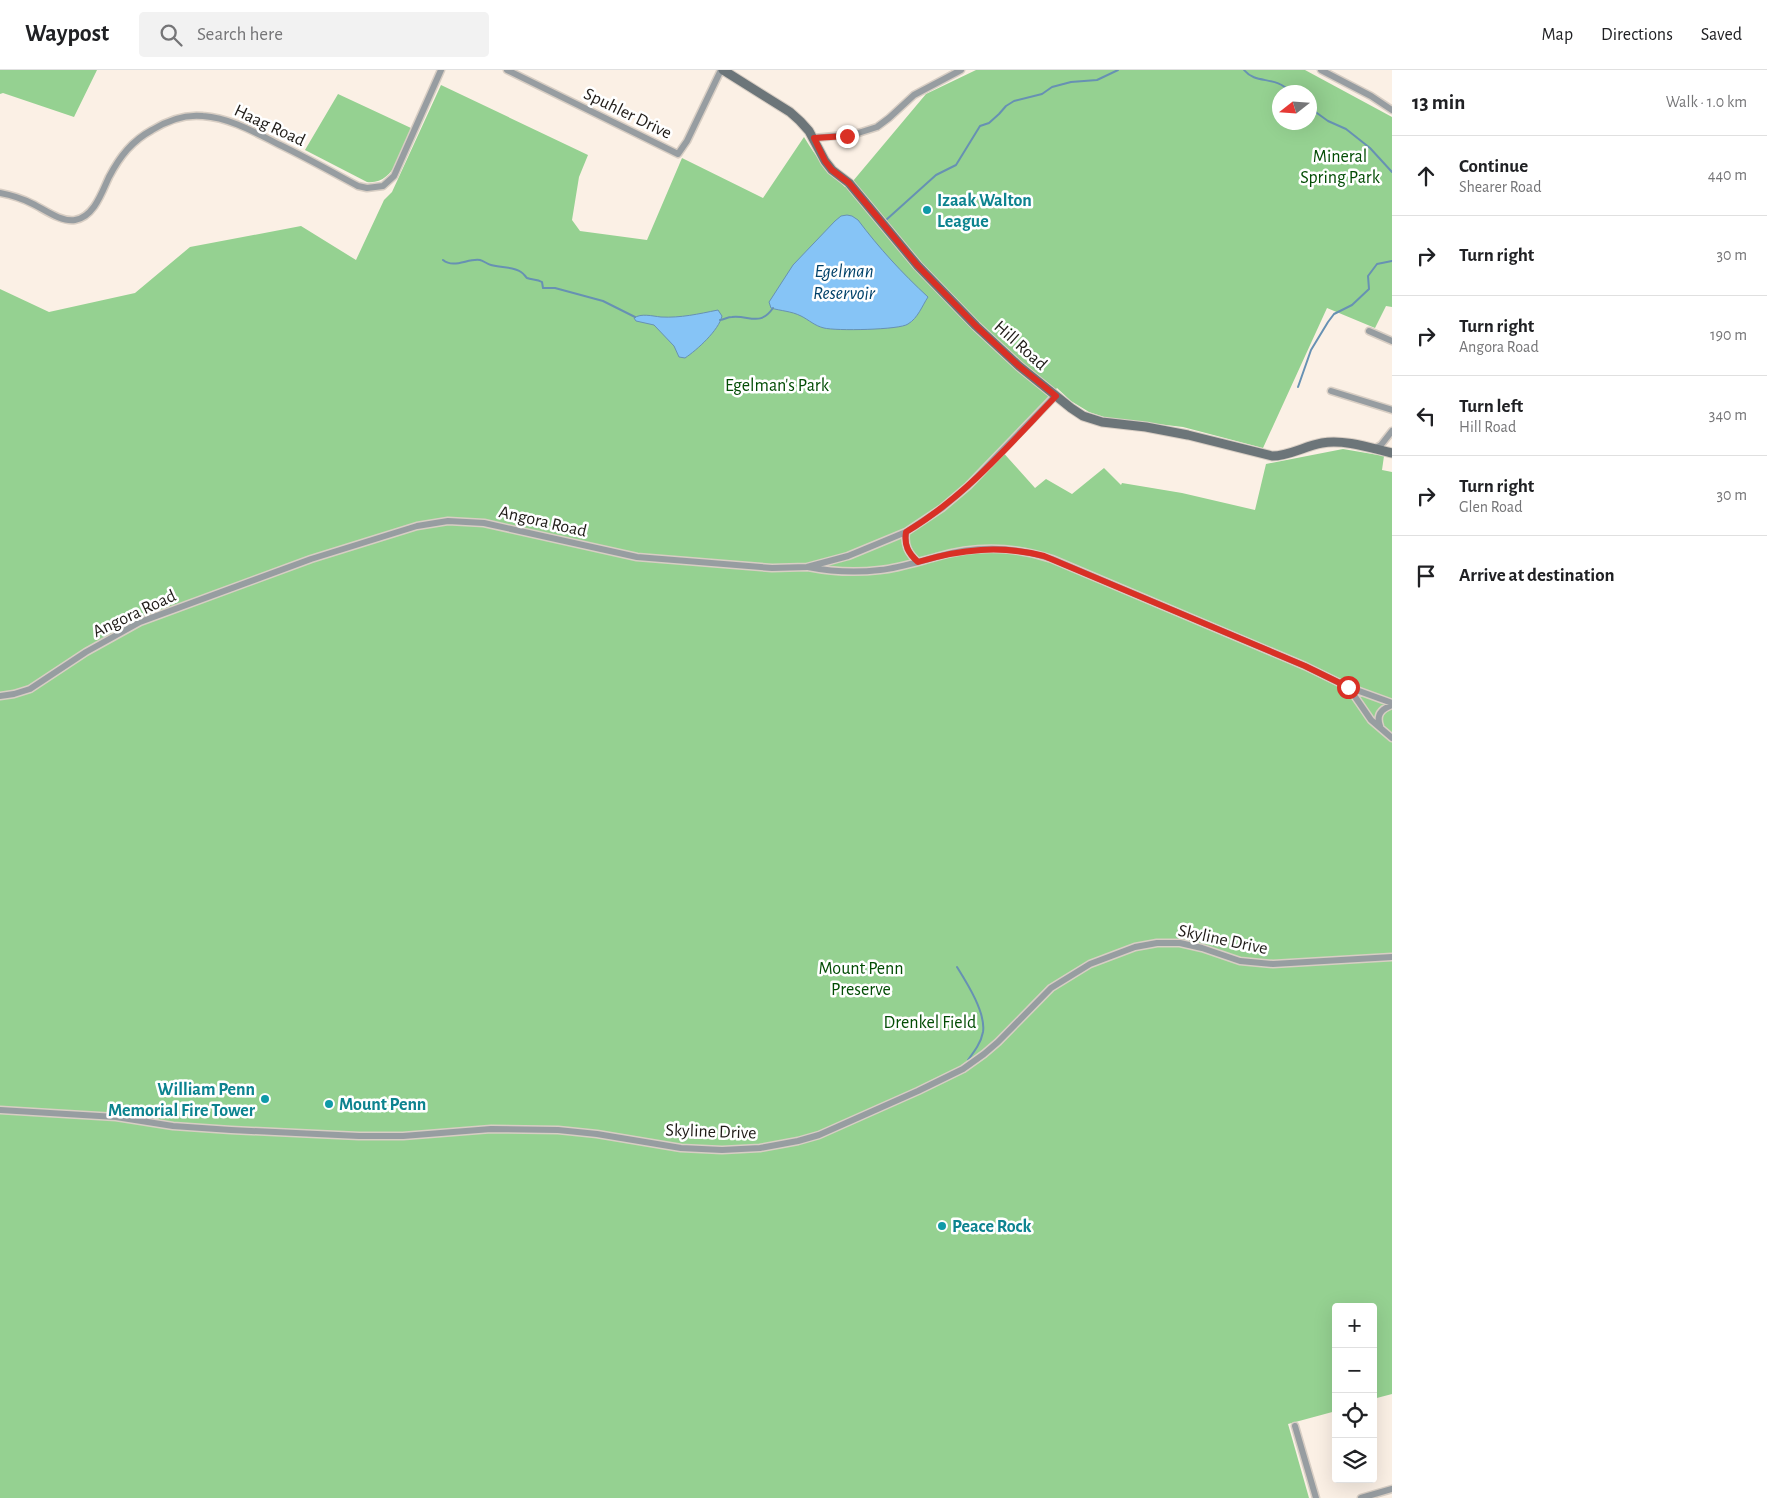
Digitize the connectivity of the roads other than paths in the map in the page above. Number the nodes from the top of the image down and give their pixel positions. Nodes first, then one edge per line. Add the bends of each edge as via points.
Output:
1 (441, 70) edge
2 (507, 70) edge
3 (724, 70) edge
4 (962, 70) edge
5 (1321, 70) edge
6 (1392, 110) edge
7 (814, 138) junction
8 (0, 193) edge
9 (1369, 331) dead end
10 (1392, 341) edge
11 (1331, 391) dead end
12 (1056, 396) junction
13 (1392, 410) edge
14 (1392, 431) edge
15 (1374, 449) junction
16 (1392, 453) edge
17 (906, 532) junction
18 (918, 562) junction
19 (807, 567) junction
20 (1348, 687) junction
21 (0, 696) edge
22 (1392, 704) edge
23 (1381, 729) junction
24 (1392, 738) edge
25 (1392, 958) edge
26 (0, 1110) edge
27 (1296, 1426) dead end
28 (1392, 1489) edge
29 (1316, 1498) edge
30 (1361, 1498) edge

1 - 8 street, Haag Road via 394,176 383,186 358,186 251,130 227,120 202,116 172,120 131,145 118,161 96,204 80,218 69,220
2 - 3 street, Spuhler Drive via 678,154
3 - 7 street, Hill Road via 790,112
4 - 7 street via 914,95 877,127 855,134
5 - 6 street
7 - 12 street, Hill Road via 832,170 849,183 918,266 976,326
9 - 10 street
11 - 13 street
12 - 15 street, Hill Road via 1095,421 1188,435 1272,456 1324,442
12 - 17 street, Angora Road via 957,497
14 - 15 street
15 - 16 street, Hill Road
17 - 18 street via 906,545
17 - 19 street, Angora Road via 860,552
18 - 19 street via 882,570 849,572
18 - 20 street via 954,552 987,549 1044,556
19 - 21 street, Angora Road via 772,568 637,557 484,523 423,525 311,558 140,622 30,689
20 - 22 street
20 - 23 street
22 - 23 street via 1381,710 1378,716
23 - 24 street
25 - 26 street, Skyline Drive via 1273,964 1240,961 1180,943 1135,947 1090,964 1051,988 984,1054 948,1078 819,1134 760,1148 681,1148 558,1130 482,1130 403,1136 231,1130 173,1126 116,1117
27 - 29 street
28 - 30 street

